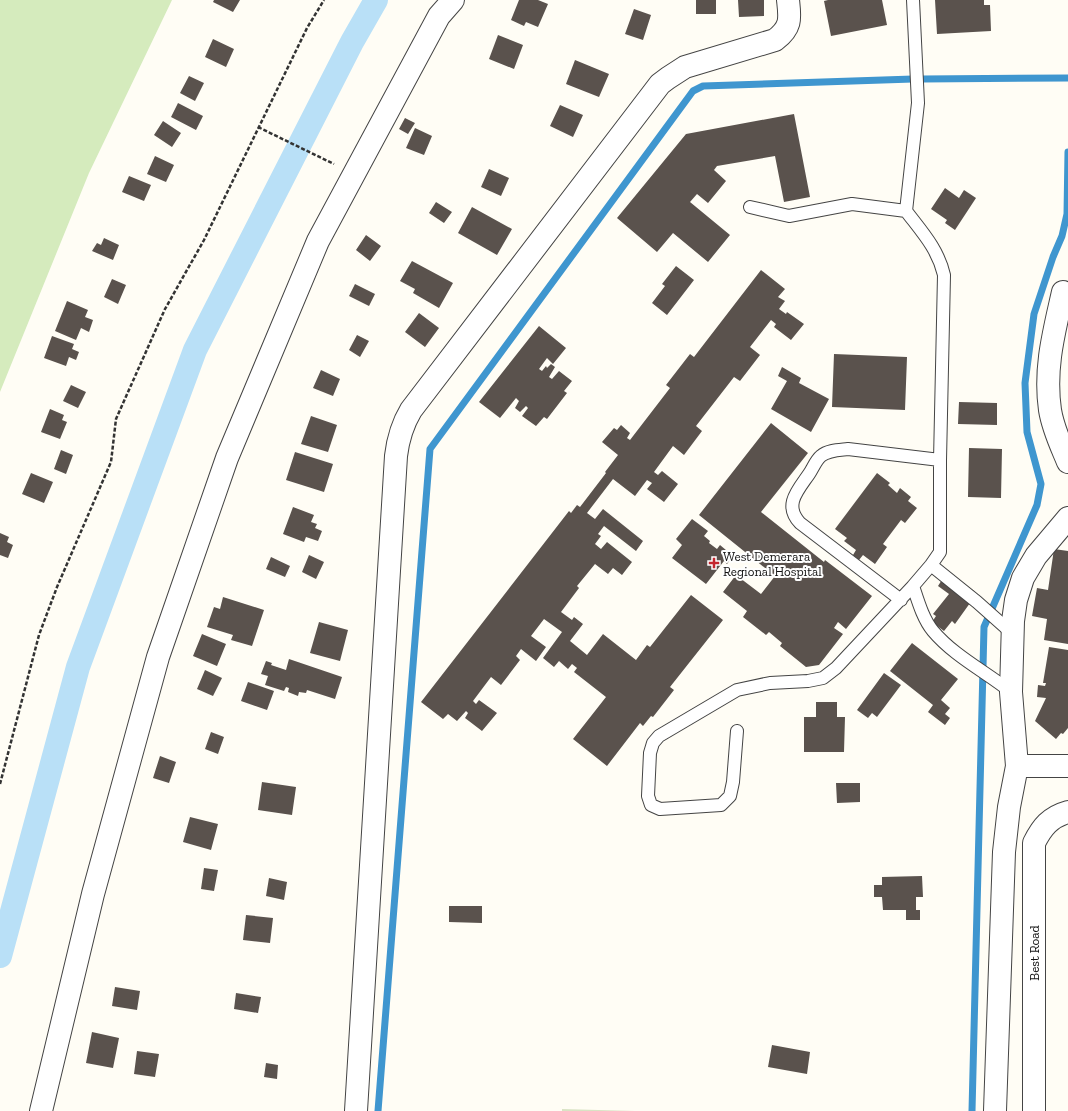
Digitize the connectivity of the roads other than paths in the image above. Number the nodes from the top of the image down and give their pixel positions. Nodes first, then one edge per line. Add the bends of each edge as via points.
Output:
1 (453, 0) edge
2 (788, 0) edge
3 (913, 0) edge
4 (750, 207) dead end
5 (906, 211) junction
6 (1063, 292) dead end
7 (940, 460) junction
8 (1068, 462) edge
9 (1068, 518) edge
10 (931, 565) junction
11 (913, 586) junction
12 (901, 600) junction
13 (1006, 628) junction
14 (1011, 692) junction
15 (737, 731) dead end
16 (1017, 766) junction
17 (1068, 766) edge
18 (1068, 812) edge
19 (47, 1110) edge
20 (356, 1111) edge
21 (995, 1111) edge
22 (1034, 1111) edge

1 - 19 street via 439,16 318,241 227,458 158,657 93,894
2 - 20 street via 790,19 782,35 775,40 685,67 660,84 411,410 400,432 396,456
3 - 5 lane via 918,103
4 - 5 lane via 789,216 852,204
5 - 7 lane via 935,249 944,275
6 - 8 street via 1048,364 1050,410
7 - 10 lane via 940,552
7 - 12 lane via 848,449 834,450 821,456 794,494 792,510 800,523
9 - 13 street via 1036,556 1023,578 1013,621
10 - 11 lane
10 - 13 lane
11 - 12 lane
11 - 14 lane via 922,614 933,631 956,652
12 - 15 lane via 836,668 823,678 770,683 737,690 659,736 653,743 650,753 648,796 651,805 660,809 721,805 730,796
13 - 14 street
14 - 16 street
16 - 17 street
16 - 21 street via 1004,852
18 - 22 street, Best Road via 1058,815 1048,823 1034,843

